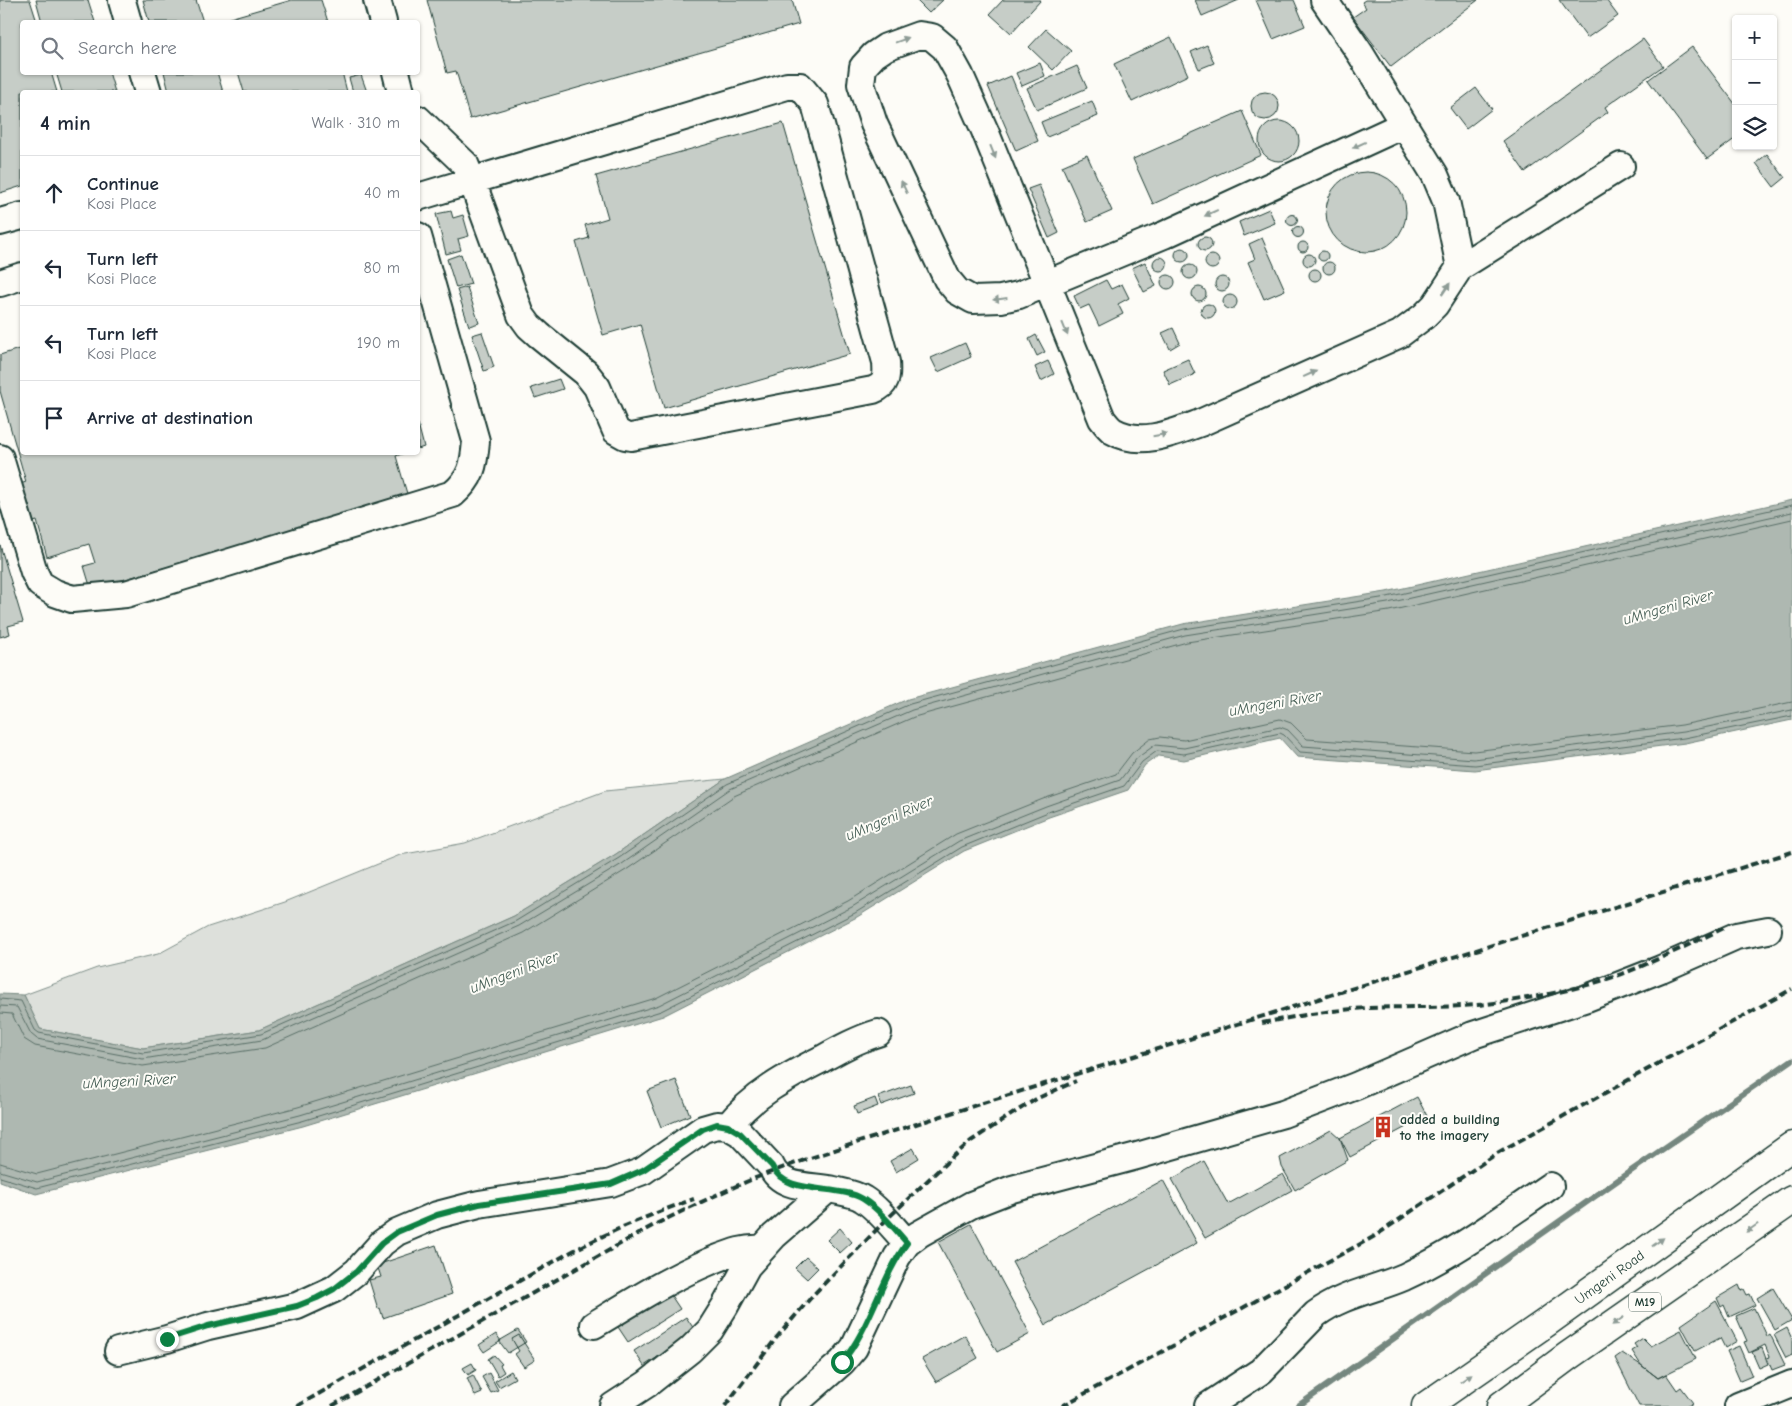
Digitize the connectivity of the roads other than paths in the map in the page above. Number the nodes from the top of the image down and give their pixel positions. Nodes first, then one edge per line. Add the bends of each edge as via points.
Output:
1 (122, 0) edge
2 (377, 0) edge
3 (1324, 0) edge
4 (127, 20) edge
5 (382, 20) edge
6 (143, 75) edge
7 (397, 75) edge
8 (147, 90) edge
9 (400, 90) edge
10 (420, 121) edge
11 (1403, 125) junction
12 (1621, 166) dead end
13 (472, 181) junction
14 (420, 196) edge
15 (20, 217) edge
16 (0, 222) edge
17 (420, 243) edge
18 (1460, 267) junction
19 (20, 277) edge
20 (0, 283) edge
21 (1046, 284) junction
22 (0, 458) edge
23 (1768, 930) dead end
24 (878, 1033) dead end
25 (728, 1126) junction
26 (1792, 1146) edge
27 (1550, 1186) dead end
28 (828, 1189) junction
29 (1792, 1200) edge
30 (907, 1243) junction
31 (762, 1249) junction
32 (594, 1325) dead end
33 (118, 1351) dead end
34 (1792, 1384) edge
35 (613, 1406) edge
36 (792, 1406) edge
37 (1208, 1406) edge
38 (1426, 1406) edge
39 (1501, 1406) edge
40 (1738, 1406) edge

1 - 4 street
2 - 5 street
3 - 11 street
6 - 8 street
7 - 9 street
10 - 13 street via 465,164
11 - 18 street via 1435,175 1446,201
11 -> 21 street via 1164,235
12 - 18 street
13 - 13 street via 521,315 539,335 586,373 597,388 612,426 619,434 631,437 873,390 885,382 886,362 814,104 800,86 787,86
13 - 14 street
15 - 16 street
17 - 22 street via 476,441 473,468 453,494 126,594 72,599 40,584
21 -> 18 street via 1102,419 1112,430 1143,438 1172,433 1200,423 1400,334 1435,305
19 - 20 street
21 -> 21 street via 1002,299 973,300 957,291 947,279 866,101 861,84 863,67 874,55 919,34 932,37 945,48 985,131
23 - 30 street via 1736,936 1661,969 1473,1036 1283,1114 1012,1189 971,1204
24 - 25 street via 860,1038 782,1080 740,1112
25 - 28 street via 740,1133 789,1183
25 - 33 street via 717,1124 703,1129 643,1170 611,1184 479,1204 429,1218 397,1232 382,1243 357,1271 334,1289 297,1306
38 -> 26 highway, Umgeni Road
27 - 37 street via 1453,1251 1403,1277 1324,1308 1261,1371
28 - 30 street via 863,1198
28 - 31 street
29 -> 39 highway, M19
30 - 36 street via 897,1257 854,1348
31 - 32 street via 742,1250 692,1269
31 - 35 street via 747,1266 710,1330 648,1384
34 - 40 street

